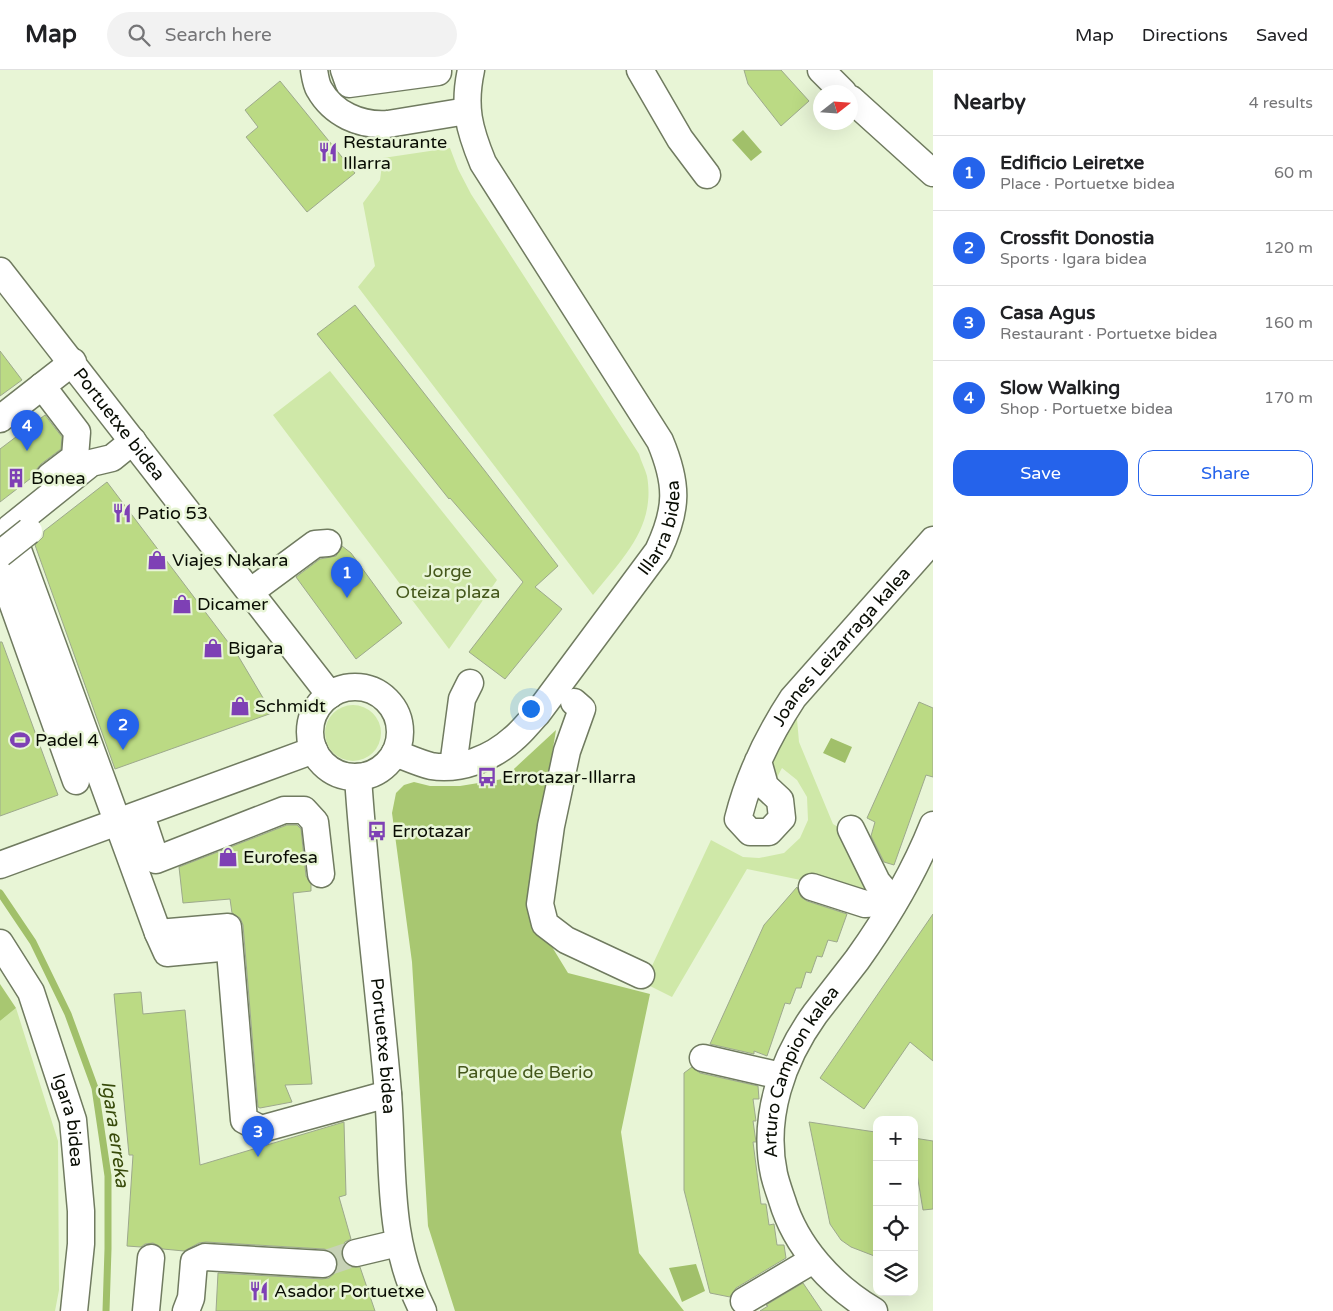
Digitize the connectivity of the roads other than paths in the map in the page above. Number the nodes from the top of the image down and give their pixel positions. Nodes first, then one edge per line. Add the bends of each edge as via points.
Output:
1 (314, 70) edge
2 (344, 70) edge
3 (438, 70) edge
4 (471, 70) edge
5 (640, 70) edge
6 (821, 70) edge
7 (836, 85) edge
8 (858, 106) edge
9 (467, 111) junction
10 (933, 173) edge
11 (707, 174) dead end
12 (3, 282) edge
13 (73, 362) junction
14 (42, 386) junction
15 (0, 419) edge
16 (133, 441) junction
17 (112, 458) junction
18 (0, 516) edge
19 (933, 540) edge
20 (328, 543) dead end
21 (0, 554) edge
22 (0, 568) edge
23 (250, 592) junction
24 (470, 683) dead end
25 (330, 695) junction
26 (574, 702) dead end
27 (314, 750) junction
28 (395, 753) junction
29 (758, 761) dead end
30 (453, 766) junction
31 (358, 777) junction
32 (76, 781) dead end
33 (141, 814) junction
34 (117, 824) junction
35 (933, 825) edge
36 (851, 828) dead end
37 (2, 864) edge
38 (321, 874) dead end
39 (812, 887) dead end
40 (894, 902) junction
41 (158, 933) junction
42 (0, 943) edge
43 (220, 948) dead end
44 (641, 975) dead end
45 (703, 1058) dead end
46 (781, 1076) junction
47 (388, 1094) junction
48 (398, 1242) junction
49 (356, 1253) tunnel mouth
50 (150, 1258) dead end
51 (813, 1260) junction
52 (323, 1264) tunnel mouth
53 (744, 1301) dead end
54 (74, 1311) edge
55 (146, 1311) edge
56 (186, 1311) edge
57 (423, 1311) edge
58 (874, 1311) edge

1 - 9 street via 318,88 330,105 338,113 365,123 388,124
2 - 3 street via 349,84
4 - 9 street, Illarra bidea
5 - 11 street via 680,139
6 - 7 street
8 - 10 street
9 - 30 street, Illarra bidea via 472,138 483,163 660,441 673,481 674,502 669,528 658,551 537,714 499,750 477,761
12 - 13 street, Portuetxe bidea
13 - 14 street
13 - 16 street, Portuetxe bidea
14 - 15 street
14 - 18 street via 77,432 76,457
16 - 17 street
16 - 23 street, Portuetxe bidea
17 - 21 street, bridge via 100,476
17 - 34 street via 91,464 10,528
19 - 29 street, Joanes Leizarraga kalea via 793,698
20 - 23 street via 315,544
22 - 32 street
23 - 25 street, Portuetxe bidea
24 - 30 street via 462,699
25 - 27 street via 321,703 310,726
25 - 28 street via 343,688 358,687 385,698 399,724
26 - 44 street via 582,709 567,751 551,826 540,904 545,924 566,940
27 - 31 street via 332,771
27 - 33 street
28 - 30 street, Illarra bidea via 431,766
28 - 31 street via 372,774
31 - 47 street, Portuetxe bidea
33 - 34 street
33 - 38 street via 156,860 284,810 304,810 316,822
34 - 37 street
34 - 41 street
35 - 40 street, Arturo Campion kalea
36 - 40 street via 877,882
39 - 40 street via 865,904
40 - 46 street, Arturo Campion kalea via 858,959 815,1015
41 - 43 street via 166,953
41 - 47 street via 228,927 244,1120 261,1129
42 - 54 street, Igara bidea via 31,992 73,1120 82,1210
45 - 46 street
46 - 51 street, Arturo Campion kalea via 773,1108 771,1145 774,1174 787,1216
47 - 48 street, Portuetxe bidea
48 - 49 street
48 - 57 street, Portuetxe bidea
50 - 55 street
51 - 53 street
51 - 58 street, Arturo Campion kalea via 840,1287
52 - 56 street via 205,1257 194,1262 191,1298

